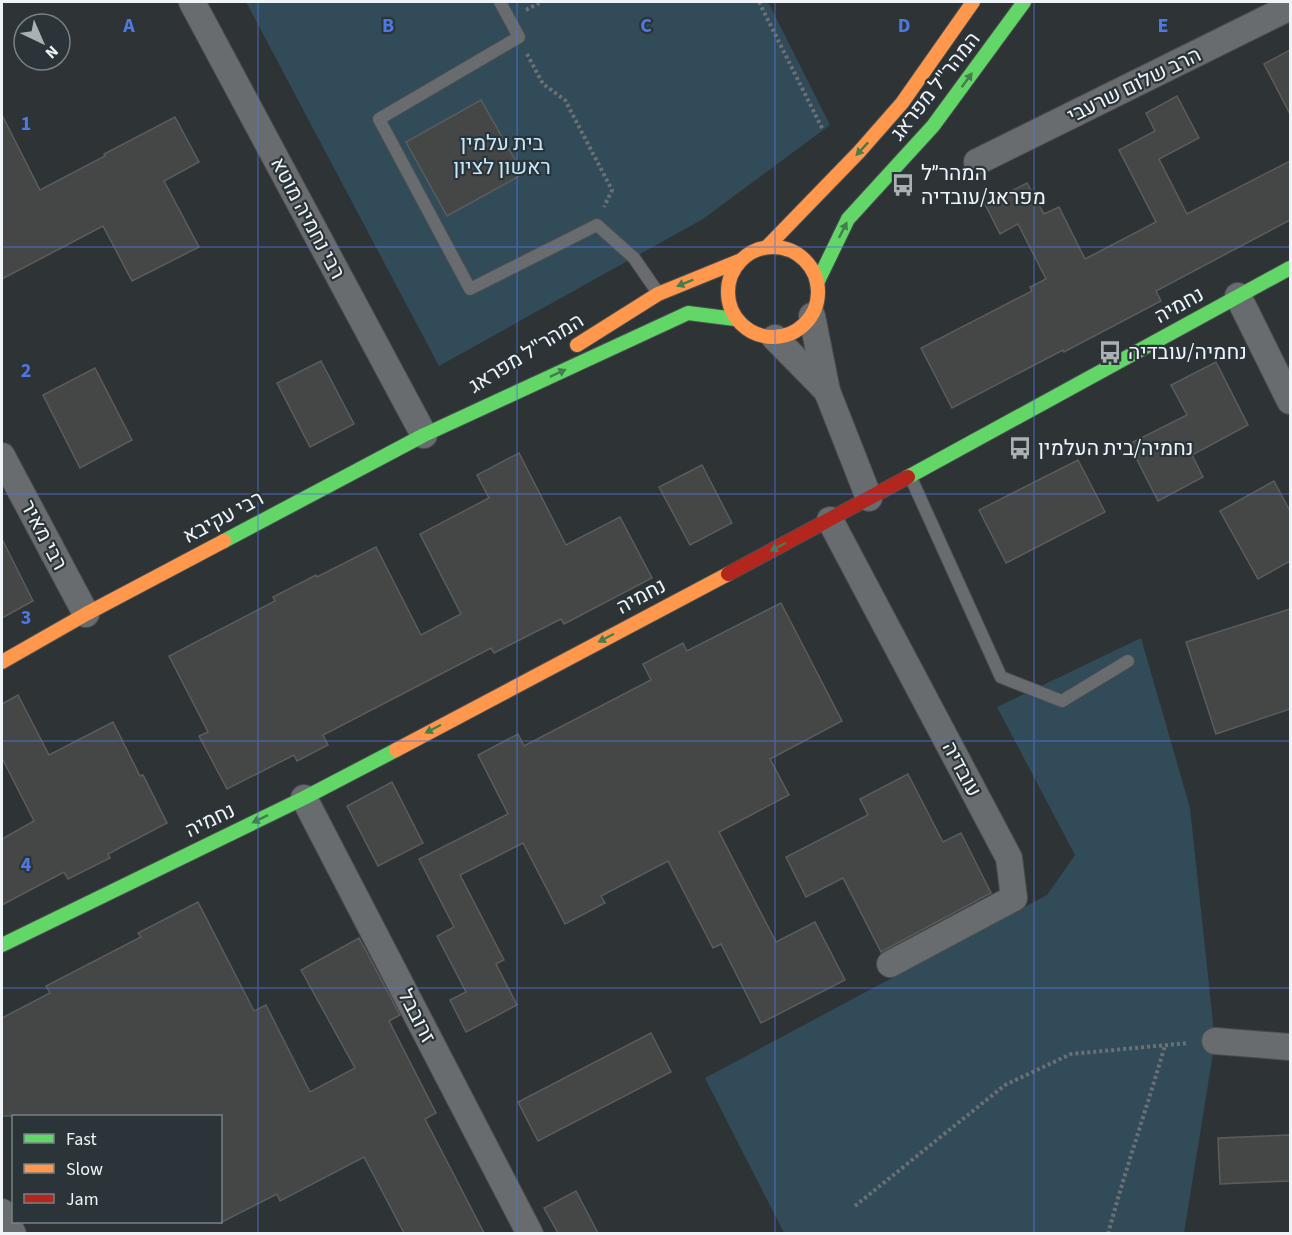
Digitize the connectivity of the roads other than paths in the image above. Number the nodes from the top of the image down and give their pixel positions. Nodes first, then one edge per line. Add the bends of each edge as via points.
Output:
1 (192, 2) edge
2 (500, 2) edge
3 (973, 2) edge
4 (1024, 2) edge
5 (1290, 7) edge
6 (977, 162) dead end
7 (767, 247) junction
8 (739, 261) junction
9 (1290, 268) edge
10 (817, 283) junction
11 (658, 294) junction
12 (1238, 296) junction
13 (812, 316) junction
14 (735, 319) junction
15 (775, 338) junction
16 (827, 391) junction
17 (1290, 401) edge
18 (467, 415) junction
19 (424, 435) junction
20 (2, 456) edge
21 (910, 477) junction
22 (869, 498) junction
23 (830, 520) junction
24 (86, 614) junction
25 (1128, 661) dead end
26 (2, 662) edge
27 (304, 798) junction
28 (2, 945) edge
29 (890, 964) dead end
30 (1215, 1041) road end
31 (1290, 1047) edge
32 (2, 1212) edge
33 (13, 1233) edge
34 (530, 1233) edge

1 - 19 street, רבי נחמיה מוטא
2 - 11 lane via 519,37 379,119 470,289 597,225 634,258
3 -> 7 street, המהר"ל מפראג via 902,103
10 -> 4 street, המהר"ל מפראג via 848,219 933,126
5 - 6 street, הרב שלום שרעבי
7 - 8 street
7 - 10 street via 796,253 807,262
8 -> 11 street, המהר"ל מפראג
8 - 14 street via 727,289
9 - 12 street, נחמיה
10 - 13 street
11 - 18 street, המהר"ל מפראג
12 - 17 street
12 - 21 street, נחמיה
13 - 15 street via 789,335
13 - 16 street
14 - 15 street via 746,330
18 -> 14 street, המהר"ל מפראג via 688,313
15 - 16 street
16 - 22 street
18 - 19 street, רבי עקיבא
19 - 24 street, רבי עקיבא
20 - 24 street, רבי מאיר
21 - 22 street, נחמיה
21 - 25 lane via 1001,677 1062,701
22 - 23 street, נחמיה
23 -> 27 street, נחמיה
23 - 29 street, עובדיה via 1009,858 1014,898
24 - 26 street, רבי עקיבא
27 -> 28 street, נחמיה
27 - 34 street, זרובבל
30 - 31 street
32 - 33 street

